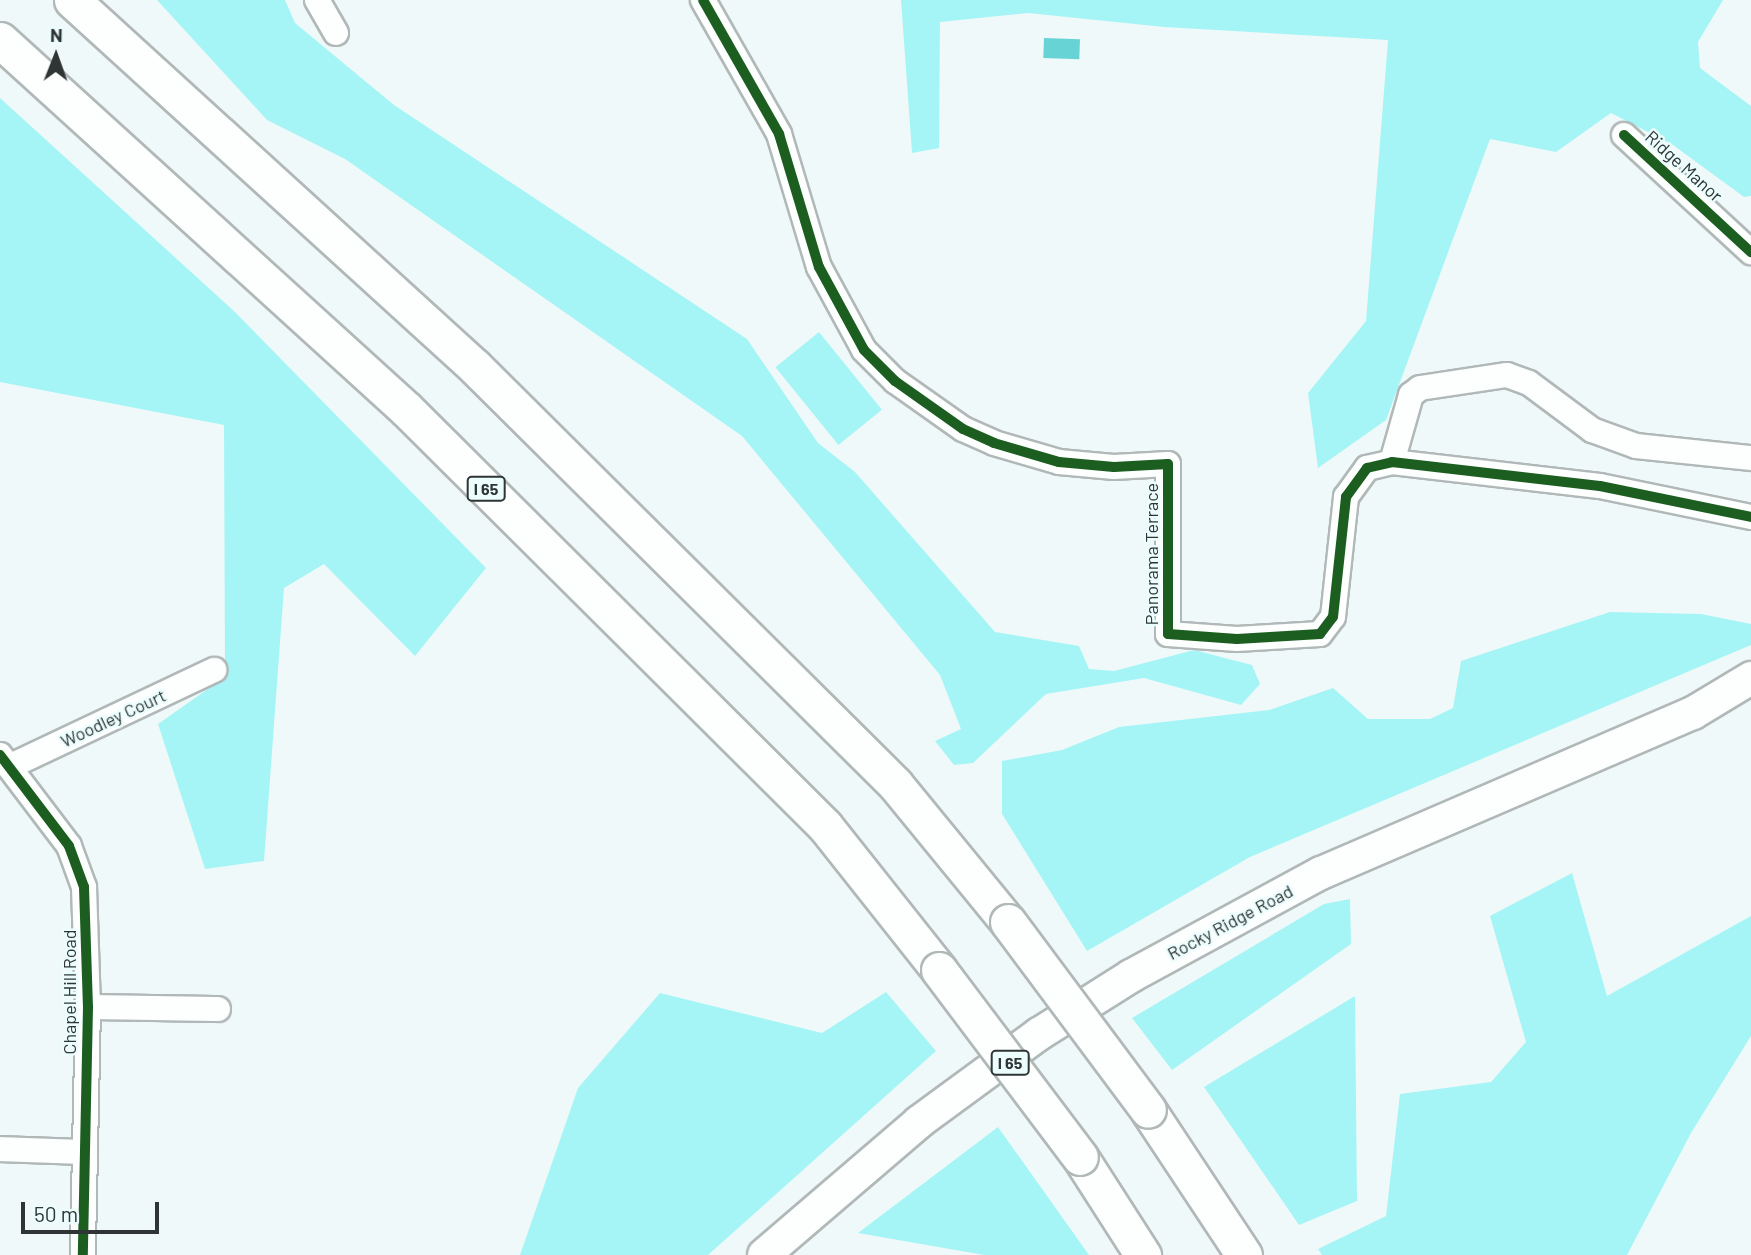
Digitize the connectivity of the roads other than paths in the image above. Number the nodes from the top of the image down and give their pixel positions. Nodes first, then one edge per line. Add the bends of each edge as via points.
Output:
1 (72, 0) edge
2 (317, 0) edge
3 (703, 0) edge
4 (336, 33) dead end
5 (0, 40) edge
6 (1624, 135) dead end
7 (1751, 252) edge
8 (1751, 458) edge
9 (1392, 462) junction
10 (1751, 517) edge
11 (214, 670) dead end
12 (1751, 678) edge
13 (6, 760) edge
14 (88, 1007) junction
15 (218, 1009) dead end
16 (0, 1149) edge
17 (85, 1152) junction
18 (83, 1255) edge
19 (764, 1255) edge
20 (1143, 1255) edge
21 (1246, 1255) edge

1 - 21 highway, bridge via 475,367 895,784 1007,922 1148,1110
2 - 4 street
3 - 9 street, Panorama Terrace via 767,110 789,161 819,267 864,350 895,381 963,429 994,443 1059,462 1168,464 1168,634 1237,639 1320,634 1333,617 1346,497 1367,468
5 - 20 highway, I 65, bridge via 415,418 825,826 1080,1157
6 - 7 street, Ridge Manor
8 - 9 street via 1636,446 1592,430 1530,383 1507,375 1420,388 1411,395
9 - 10 street via 1600,486
11 - 13 street, Woodley Court
12 - 19 main road, Rocky Ridge Road via 1693,713 1321,873 1132,976 1039,1034 919,1122
13 - 14 street, Chapel Hill Road via 69,846 83,887
14 - 15 street
14 - 17 street, Chapel Hill Road
16 - 17 street
17 - 18 street, Chapel Hill Road

